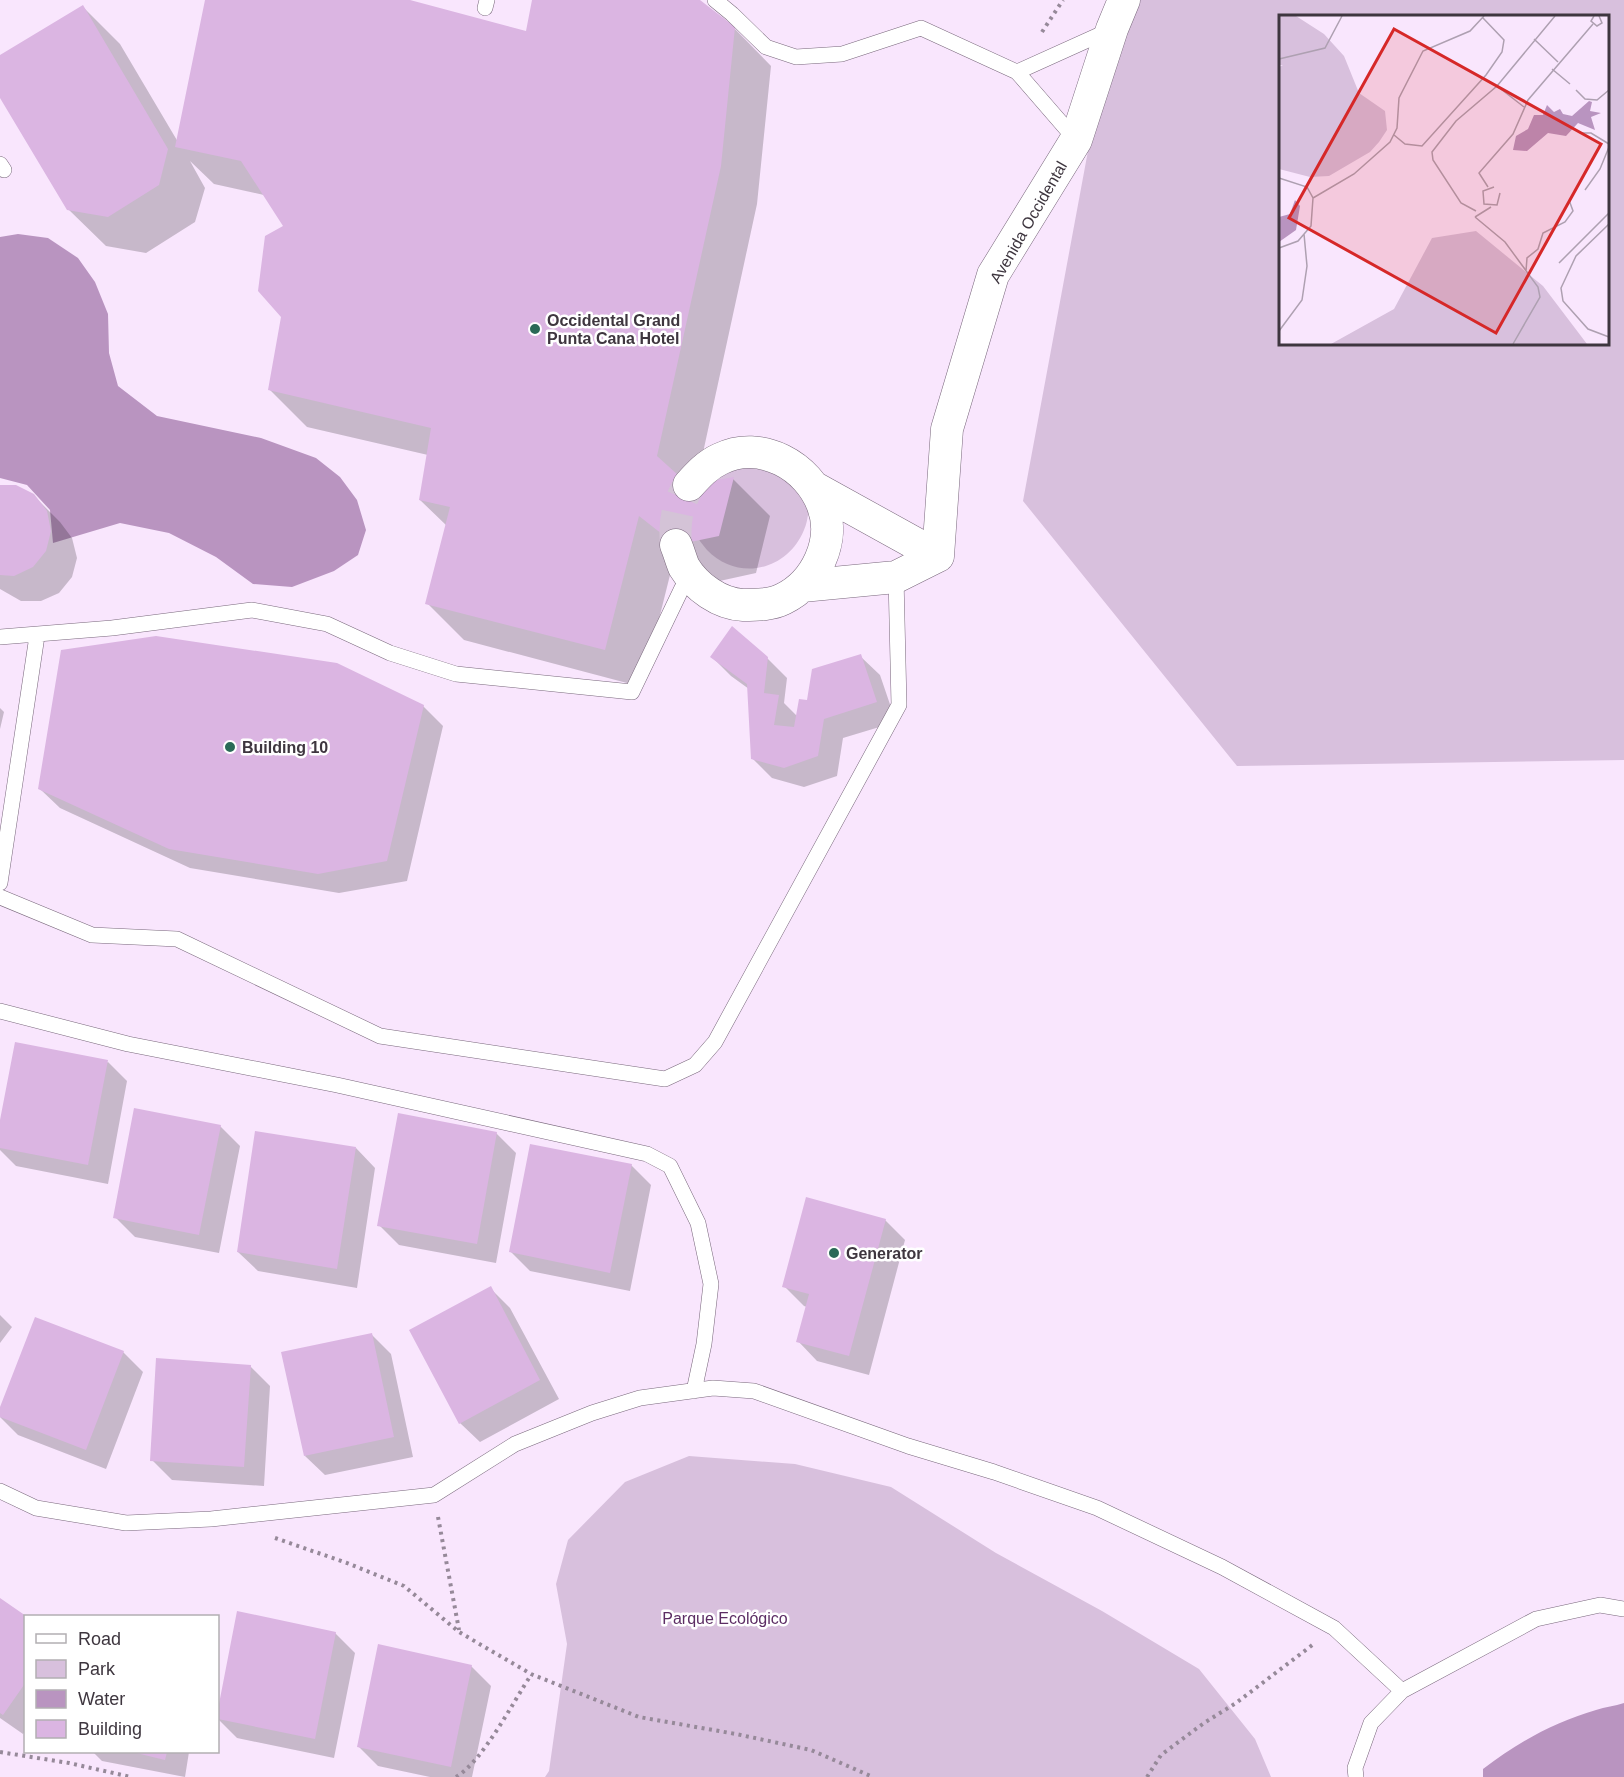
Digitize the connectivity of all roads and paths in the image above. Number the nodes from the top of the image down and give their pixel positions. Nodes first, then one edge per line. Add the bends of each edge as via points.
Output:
1 (715, 0) edge
2 (1124, 0) edge
3 (1112, 29) junction
4 (1017, 72) junction
5 (1076, 140) junction
6 (688, 485) tunnel mouth
7 (815, 488) junction
8 (676, 545) tunnel mouth
9 (938, 556) junction
10 (896, 577) junction
11 (698, 584) junction
12 (802, 586) junction
13 (37, 636) junction
14 (0, 637) edge
15 (0, 883) edge
16 (0, 897) edge
17 (0, 1011) edge
18 (694, 1391) junction
19 (0, 1491) edge
20 (434, 1495) junction
21 (265, 1535) dead end
22 (1624, 1610) edge
23 (1334, 1628) junction
24 (459, 1632) junction
25 (531, 1674) junction
26 (1402, 1691) junction
27 (0, 1752) edge
28 (131, 1777) edge
29 (456, 1777) edge
30 (873, 1777) edge
31 (1147, 1777) edge
32 (1356, 1777) edge

1 - 4 lane via 766,47 796,57 842,54 921,28
2 - 3 street, Avenida Occidental
3 - 4 lane
3 - 5 street, Avenida Occidental
4 - 5 lane
5 - 9 street, Avenida Occidental via 993,274 947,429
6 - 7 street via 721,458 742,453 783,460
7 - 9 street
7 - 12 street via 824,508 827,529 816,570
8 - 11 street via 684,567
9 - 10 street
10 - 12 street
10 - 16 lane via 899,705 715,1042 695,1065 665,1079 380,1036 177,939 92,935
11 - 12 street via 717,598 739,605 783,599
11 - 13 lane via 682,588 632,692 456,674 390,653 327,624 252,610
13 - 14 lane
13 - 15 lane
17 - 18 lane via 128,1044 337,1085 647,1154 670,1166 698,1223 711,1284
18 - 20 lane via 639,1398 592,1413 515,1444
18 - 23 lane via 754,1391 1097,1508 1222,1567
19 - 20 lane via 36,1508 126,1523 211,1519
20 - 24 path
21 - 24 path via 404,1586
22 - 26 lane via 1600,1605 1536,1619
23 - 26 lane
23 - 31 path via 1161,1755
24 - 25 path
25 - 29 path via 483,1749
25 - 30 path via 639,1717 811,1750
26 - 32 lane via 1371,1723 1355,1768
27 - 28 path

